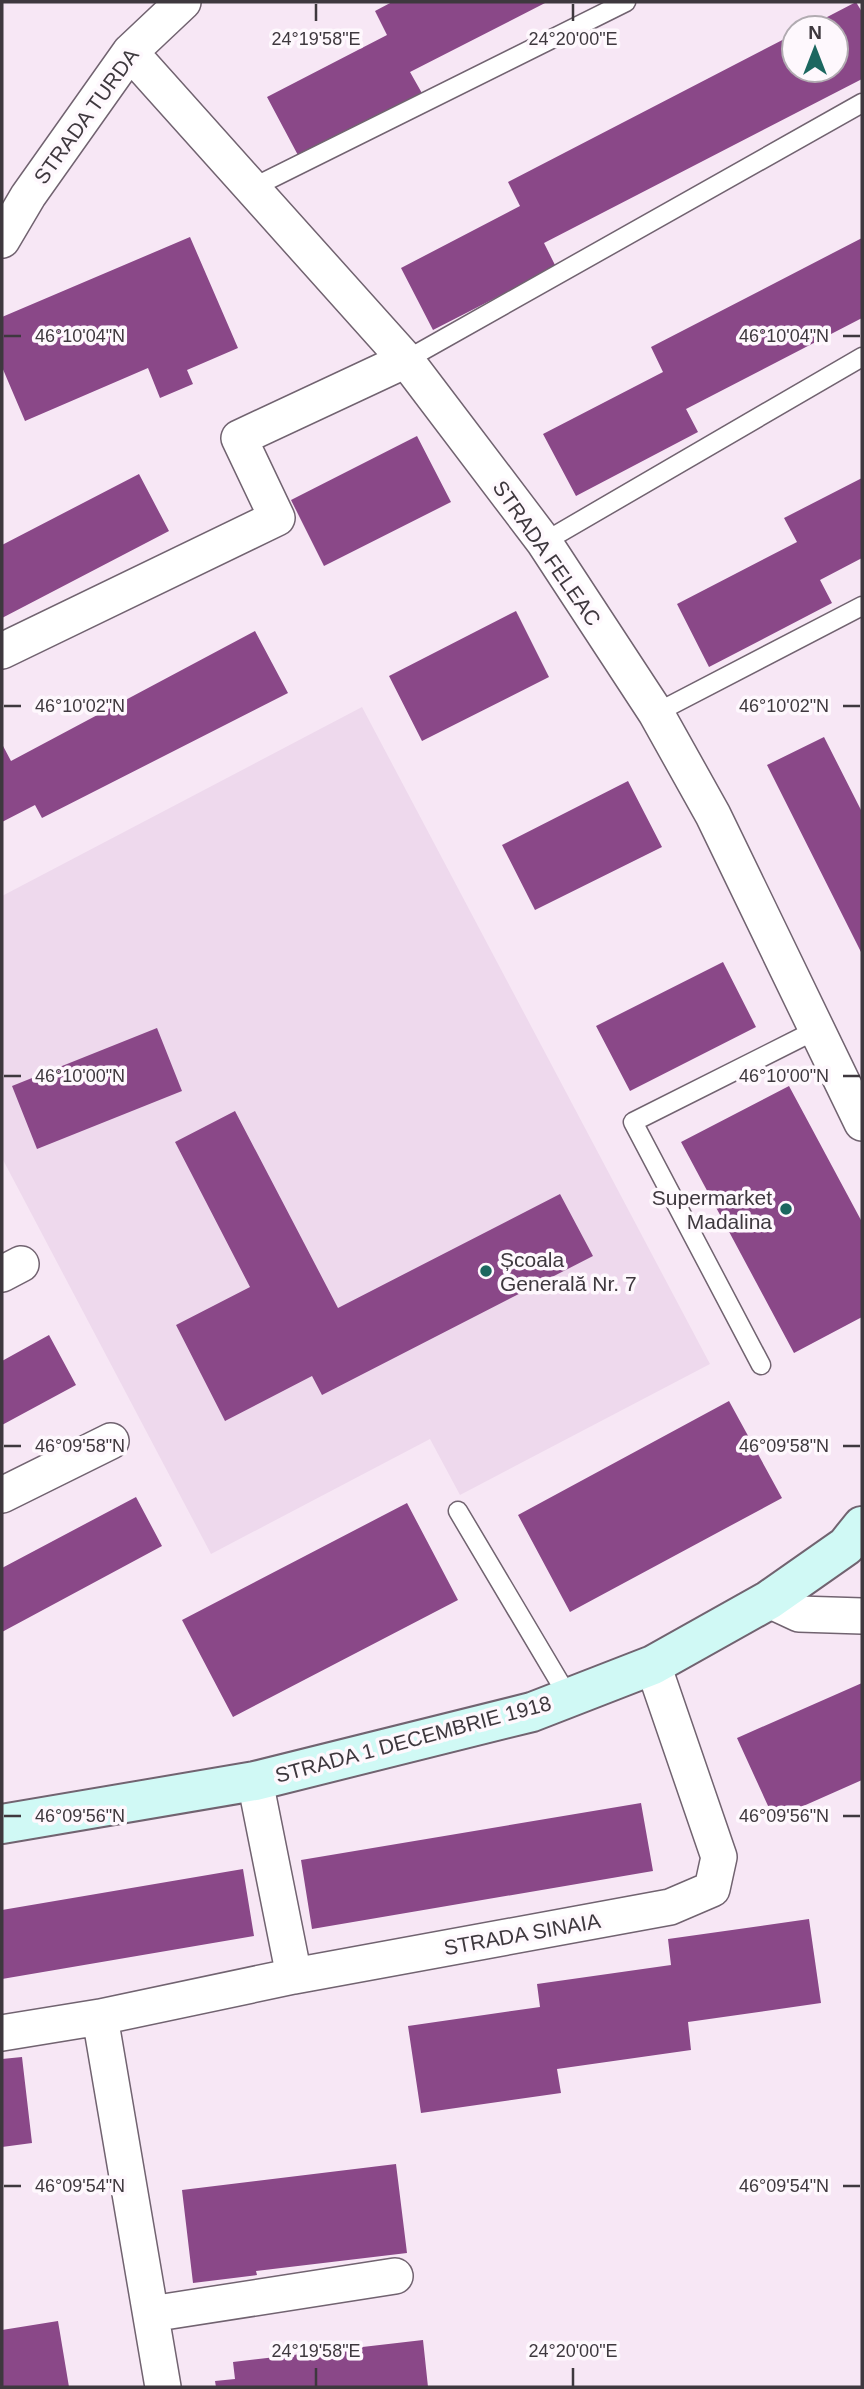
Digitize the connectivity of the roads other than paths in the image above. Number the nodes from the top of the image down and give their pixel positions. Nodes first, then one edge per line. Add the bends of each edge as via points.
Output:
1 (184, 2) edge
2 (626, 2) edge
3 (130, 52) junction
4 (862, 103) edge
5 (252, 188) junction
6 (2, 240) edge
7 (862, 357) edge
8 (406, 360) junction
9 (544, 542) junction
10 (862, 606) edge
11 (2, 652) edge
12 (656, 713) junction
13 (816, 1030) junction
14 (862, 1123) edge
15 (761, 1365) dead end
16 (111, 1441) dead end
17 (2, 1494) edge
18 (458, 1510) dead end
19 (862, 1526) edge
20 (769, 1600) junction
21 (862, 1616) edge
22 (653, 1665) junction
23 (569, 1698) junction
24 (255, 1781) junction
25 (2, 1824) edge
26 (294, 1976) junction
27 (100, 2017) junction
28 (2, 2033) edge
29 (395, 2276) dead end
30 (151, 2314) junction
31 (163, 2387) edge

1 - 3 street, STRADA TURDA
2 - 5 lane
3 - 5 street, STRADA FELEAC
3 - 6 street, STRADA TURDA
4 - 8 lane
5 - 8 street, STRADA FELEAC
7 - 9 lane
8 - 9 street, STRADA FELEAC
8 - 11 street via 239,438 277,518
9 - 12 street, STRADA FELEAC
10 - 12 lane
12 - 13 street, STRADA FELEAC via 713,815
13 - 14 street, STRADA FELEAC
13 - 15 lane via 633,1122
16 - 17 street
18 - 23 lane
19 - 20 main road, STRADA 1 DECEMBRIE 1918 via 846,1546
20 - 21 street via 800,1614
20 - 22 main road, STRADA 1 DECEMBRIE 1918
22 - 23 main road, STRADA 1 DECEMBRIE 1918
22 - 26 street, STRADA SINAIA via 719,1857 712,1889 670,1907
23 - 24 main road, STRADA 1 DECEMBRIE 1918 via 532,1712
24 - 25 main road, STRADA 1 DECEMBRIE 1918
24 - 26 street
26 - 27 street, STRADA SINAIA
27 - 28 street, STRADA SINAIA
27 - 30 street
29 - 30 street
30 - 31 street

